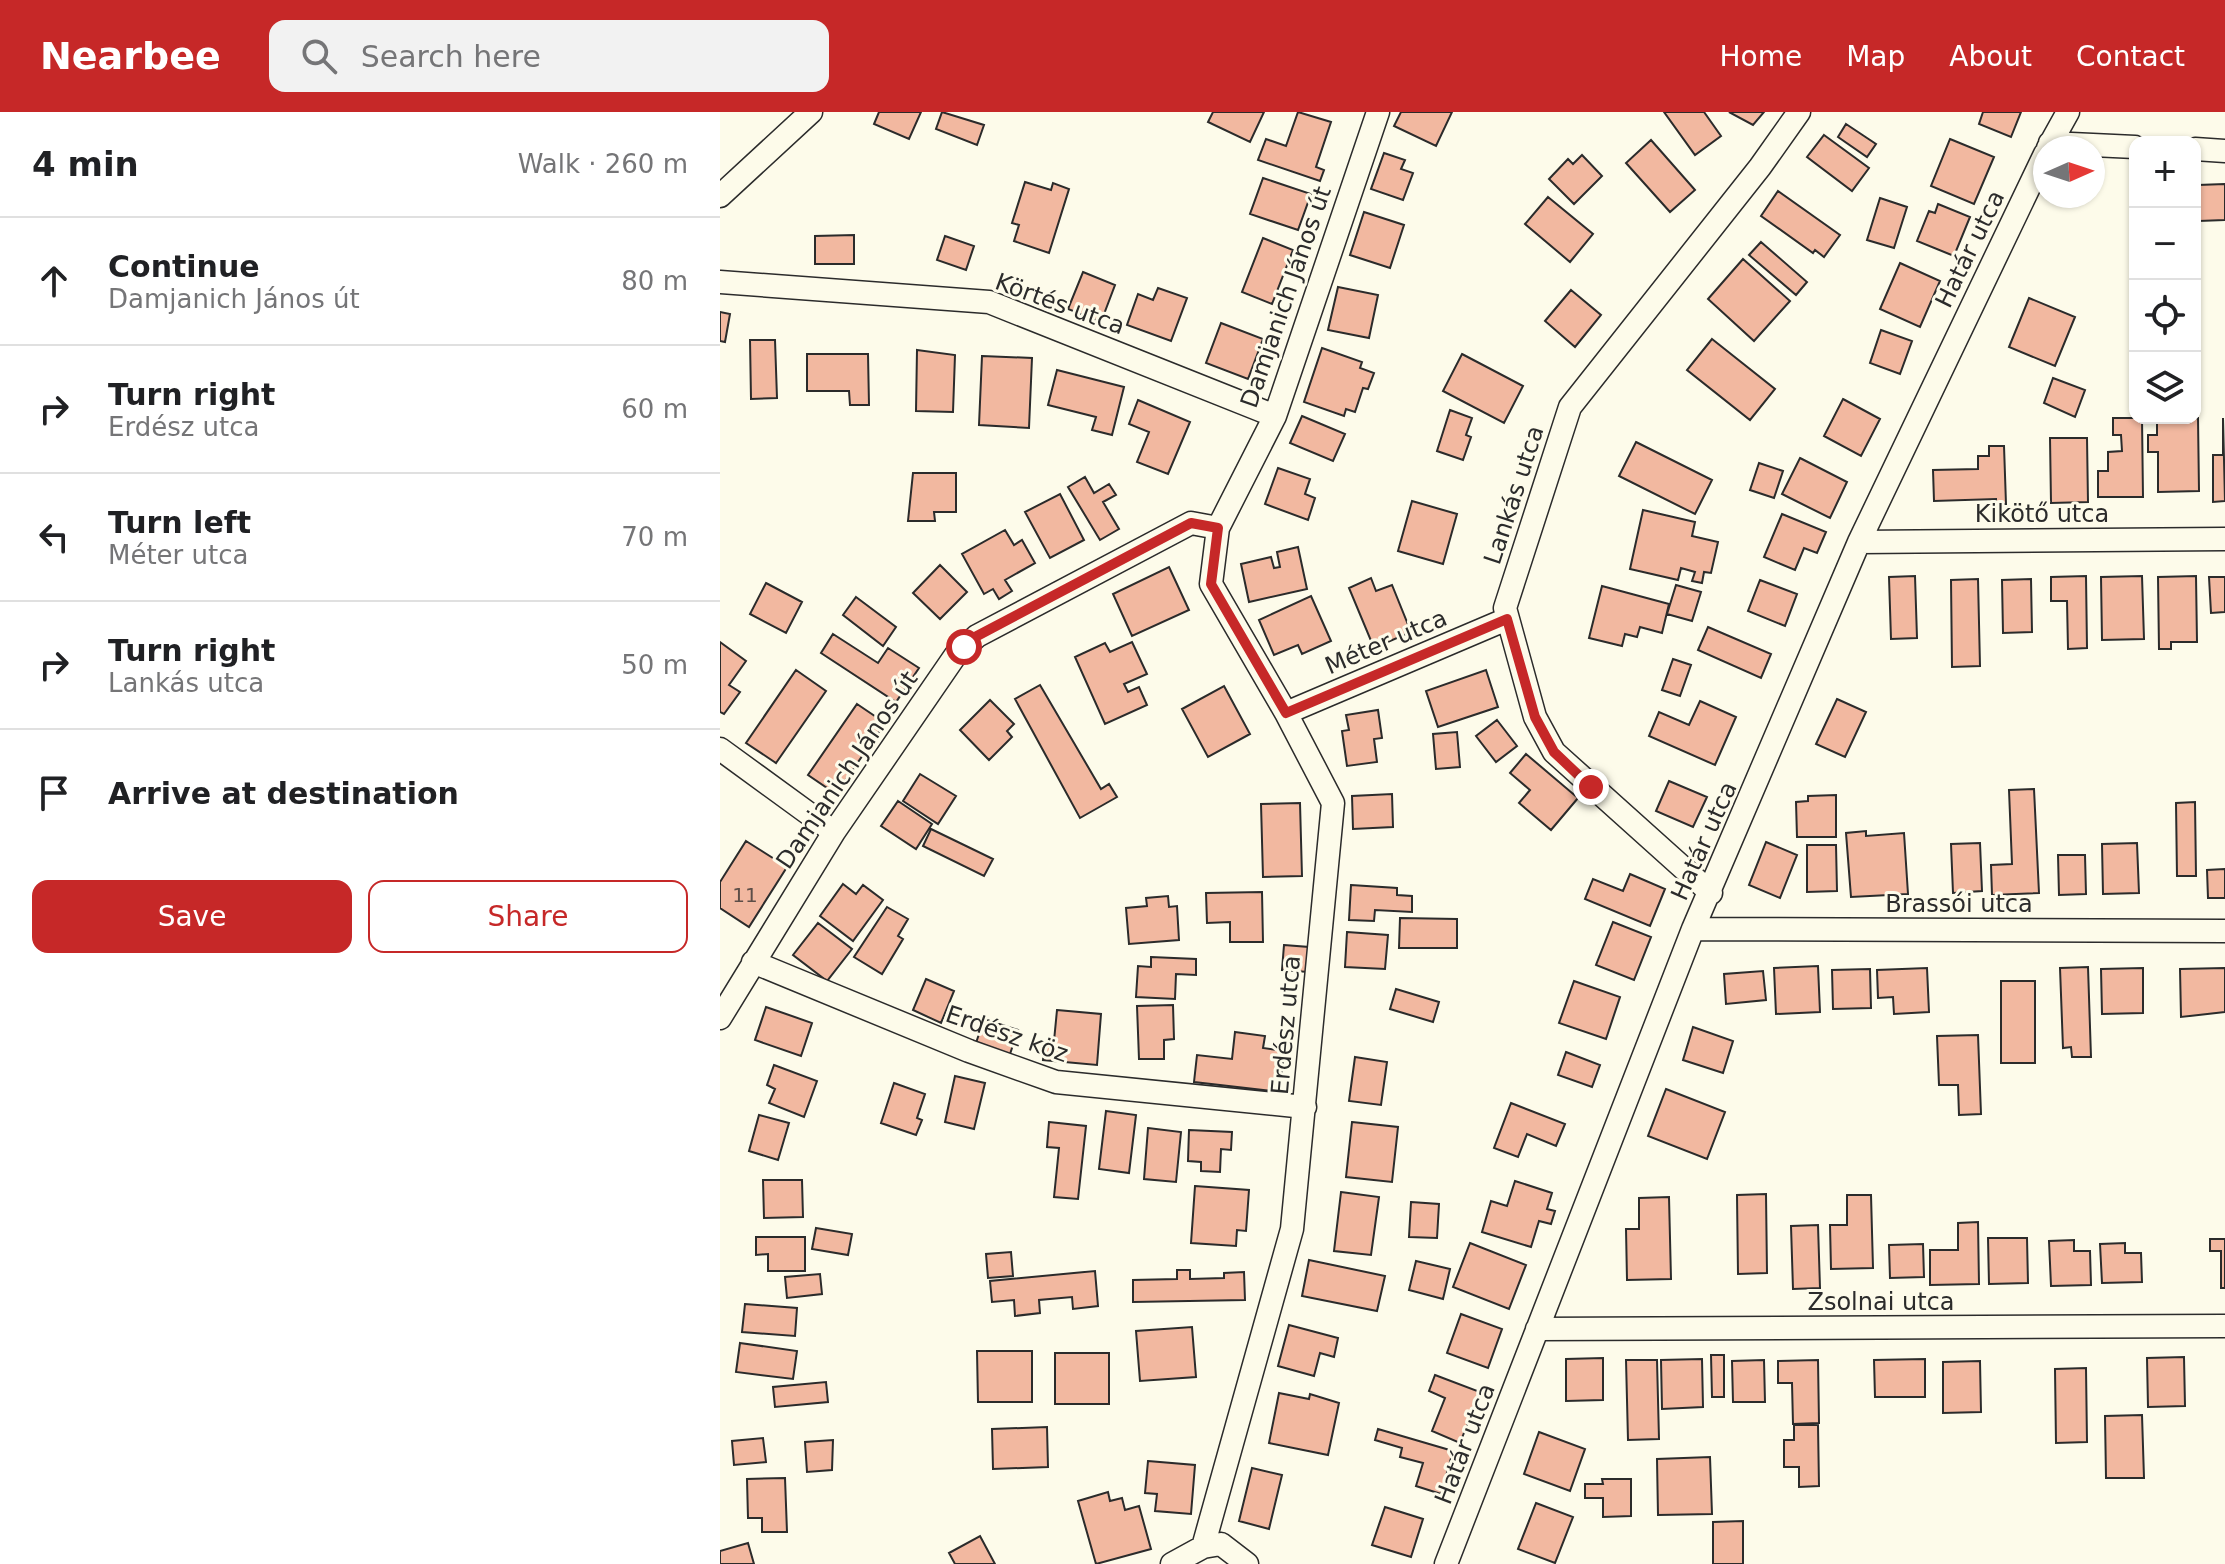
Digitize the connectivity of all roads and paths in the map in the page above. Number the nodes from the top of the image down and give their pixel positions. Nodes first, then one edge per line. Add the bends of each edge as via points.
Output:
1 (811, 112) edge
2 (1799, 112) edge
3 (2068, 112) edge
4 (1370, 115) edge
5 (2055, 136) edge
6 (2105, 147) edge
7 (2129, 147) edge
8 (2201, 149) edge
9 (2225, 151) edge
10 (2033, 179) edge
11 (720, 196) edge
12 (720, 282) edge
13 (1275, 416) junction
14 (1218, 528) junction
15 (2225, 539) edge
16 (1859, 542) junction
17 (1507, 619) junction
18 (1286, 713) junction
19 (720, 749) edge
20 (834, 832) junction
21 (1711, 893) junction
22 (1693, 929) junction
23 (2225, 931) edge
24 (753, 962) junction
25 (720, 1018) edge
26 (1305, 1107) junction
27 (2225, 1326) edge
28 (1537, 1329) junction
29 (1203, 1547) junction
30 (1172, 1564) edge
31 (1247, 1564) edge
32 (1446, 1564) edge

1 - 11 street
2 - 17 street, Lankás utca via 1570,407 1505,608
3 - 5 street, Határ utca
4 - 13 street, Damjanich János út
6 - 7 street
8 - 9 street
10 - 16 street, Határ utca
12 - 13 street, Körtés utca via 989,302
13 - 14 street, Damjanich János út
14 - 18 street, Erdész utca via 1211,584
14 - 20 street, Damjanich János út via 1191,523 977,636 964,647
15 - 16 street, Kikötő utca
16 - 21 street, Határ utca
17 - 18 street, Méter utca
17 - 21 street, Lankás utca via 1535,717 1554,752
18 - 26 street, Erdész utca via 1333,803
19 - 20 street
20 - 24 street, Damjanich János út
21 - 22 street, Határ utca
22 - 23 street, Brassói utca
22 - 28 street, Határ utca
24 - 25 street, Damjanich János út
24 - 26 street, Erdész köz via 1056,1082
26 - 29 street, Erdész utca via 1292,1229
27 - 28 street, Zsolnai utca
28 - 32 street, Határ utca
29 - 30 street
29 - 31 street via 1221,1544

